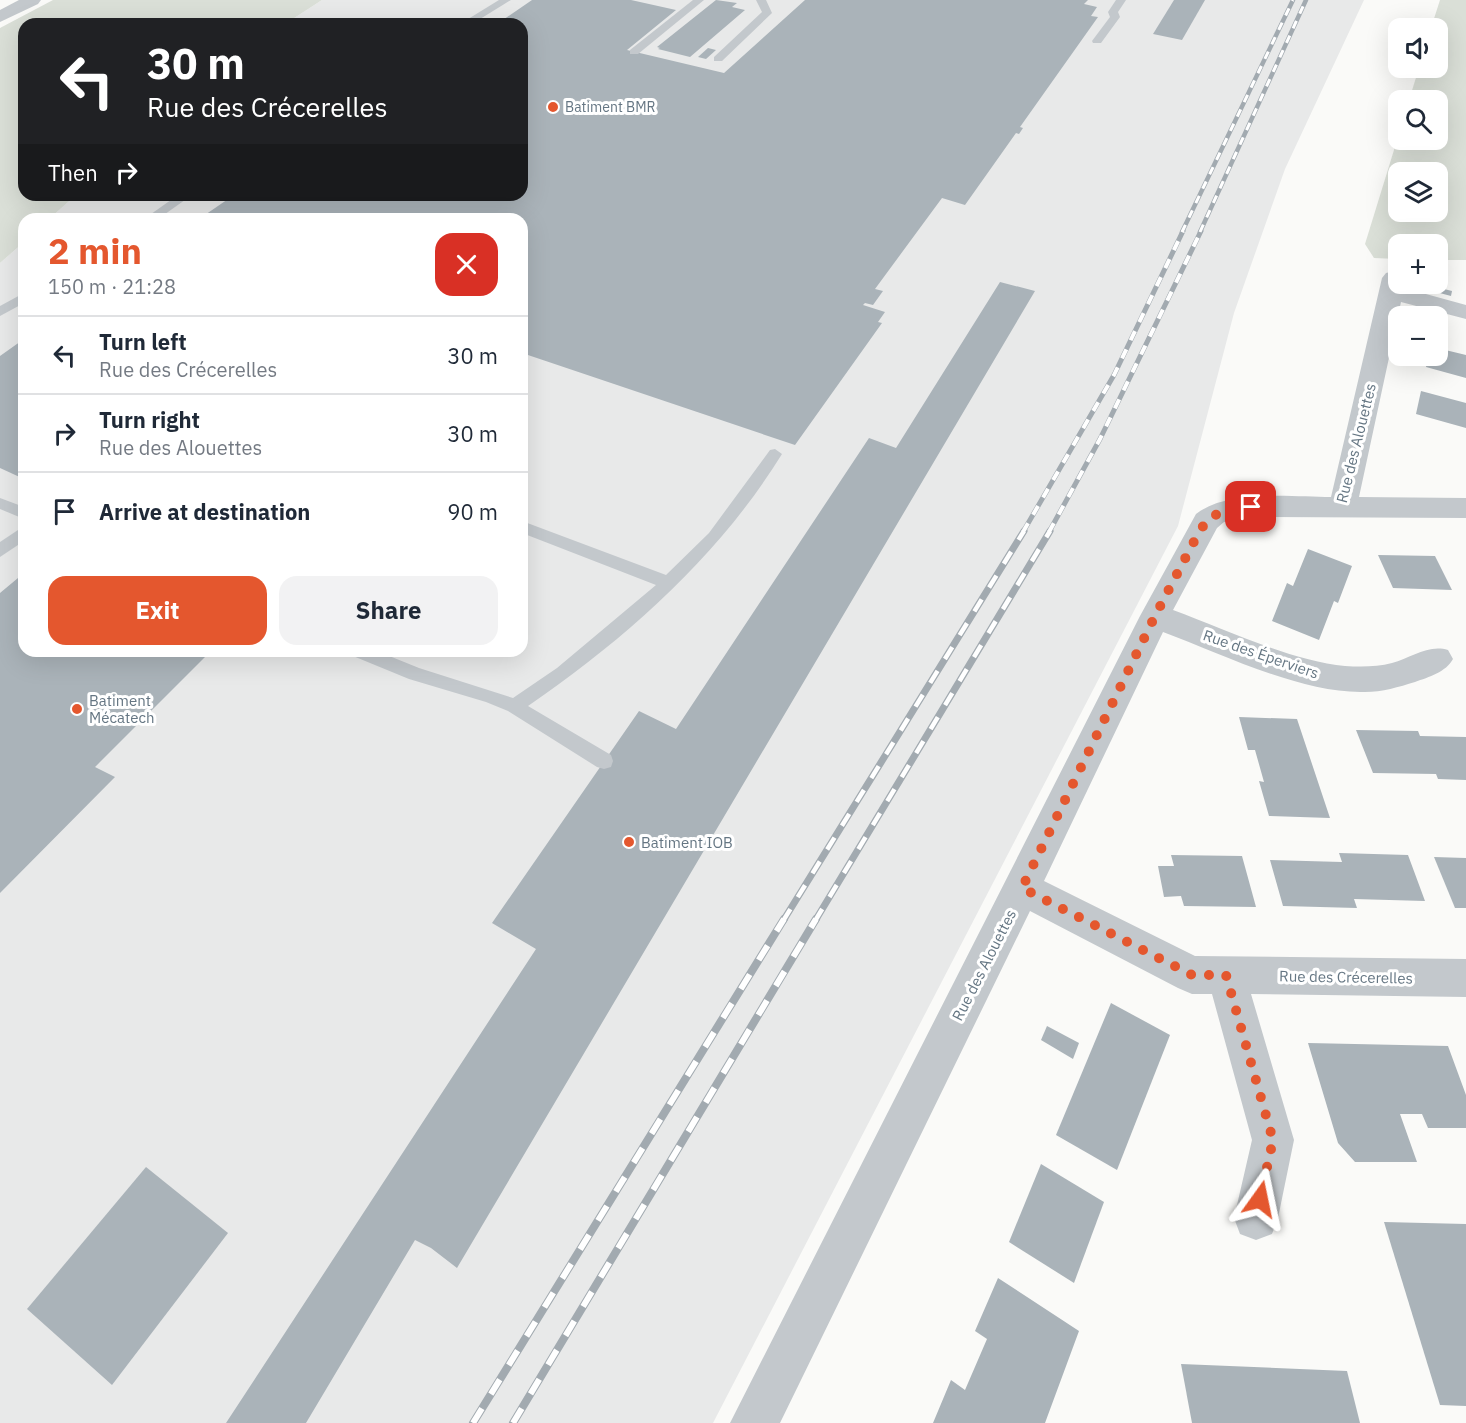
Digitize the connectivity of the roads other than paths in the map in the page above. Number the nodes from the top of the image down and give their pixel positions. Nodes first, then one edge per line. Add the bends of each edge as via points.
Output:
1 (32, 0) edge
2 (506, 0) edge
3 (699, 0) edge
4 (761, 0) edge
5 (1121, 0) edge
6 (0, 16) edge
7 (475, 18) edge
8 (1097, 41) dead end
9 (634, 52) dead end
10 (718, 59) dead end
11 (177, 201) edge
12 (159, 213) edge
13 (18, 301) edge
14 (0, 312) edge
15 (1466, 312) edge
16 (775, 454) dead end
17 (0, 503) edge
18 (1342, 508) junction
19 (1466, 508) edge
20 (18, 510) edge
21 (528, 529) edge
22 (18, 537) edge
23 (0, 551) edge
24 (669, 583) junction
25 (1155, 616) junction
26 (374, 657) edge
27 (1437, 659) dead end
28 (514, 706) junction
29 (604, 761) dead end
30 (1022, 888) junction
31 (1226, 975) junction
32 (1466, 978) edge
33 (1256, 1218) dead end
34 (754, 1423) edge

1 - 6 street
2 - 7 lane
3 - 9 lane
4 - 10 lane via 767,14
5 - 8 lane via 1113,12 1115,17
11 - 12 lane
13 - 14 lane
15 - 18 street, Rue des Alouettes via 1393,285
16 - 24 lane via 715,537
17 - 20 lane
18 - 19 street
18 - 25 street, Rue des Alouettes via 1251,507 1216,513 1199,532
21 - 24 lane
22 - 23 lane
24 - 28 lane via 563,672
25 - 27 street, Rue des Éperviers via 1305,672 1336,679 1396,676
25 - 30 street, Rue des Alouettes
26 - 28 lane
28 - 29 lane
30 - 31 street, Rue des Crécerelles via 1192,975
30 - 34 street, Rue des Alouettes
31 - 32 street, Rue des Crécerelles
31 - 33 street via 1273,1140

